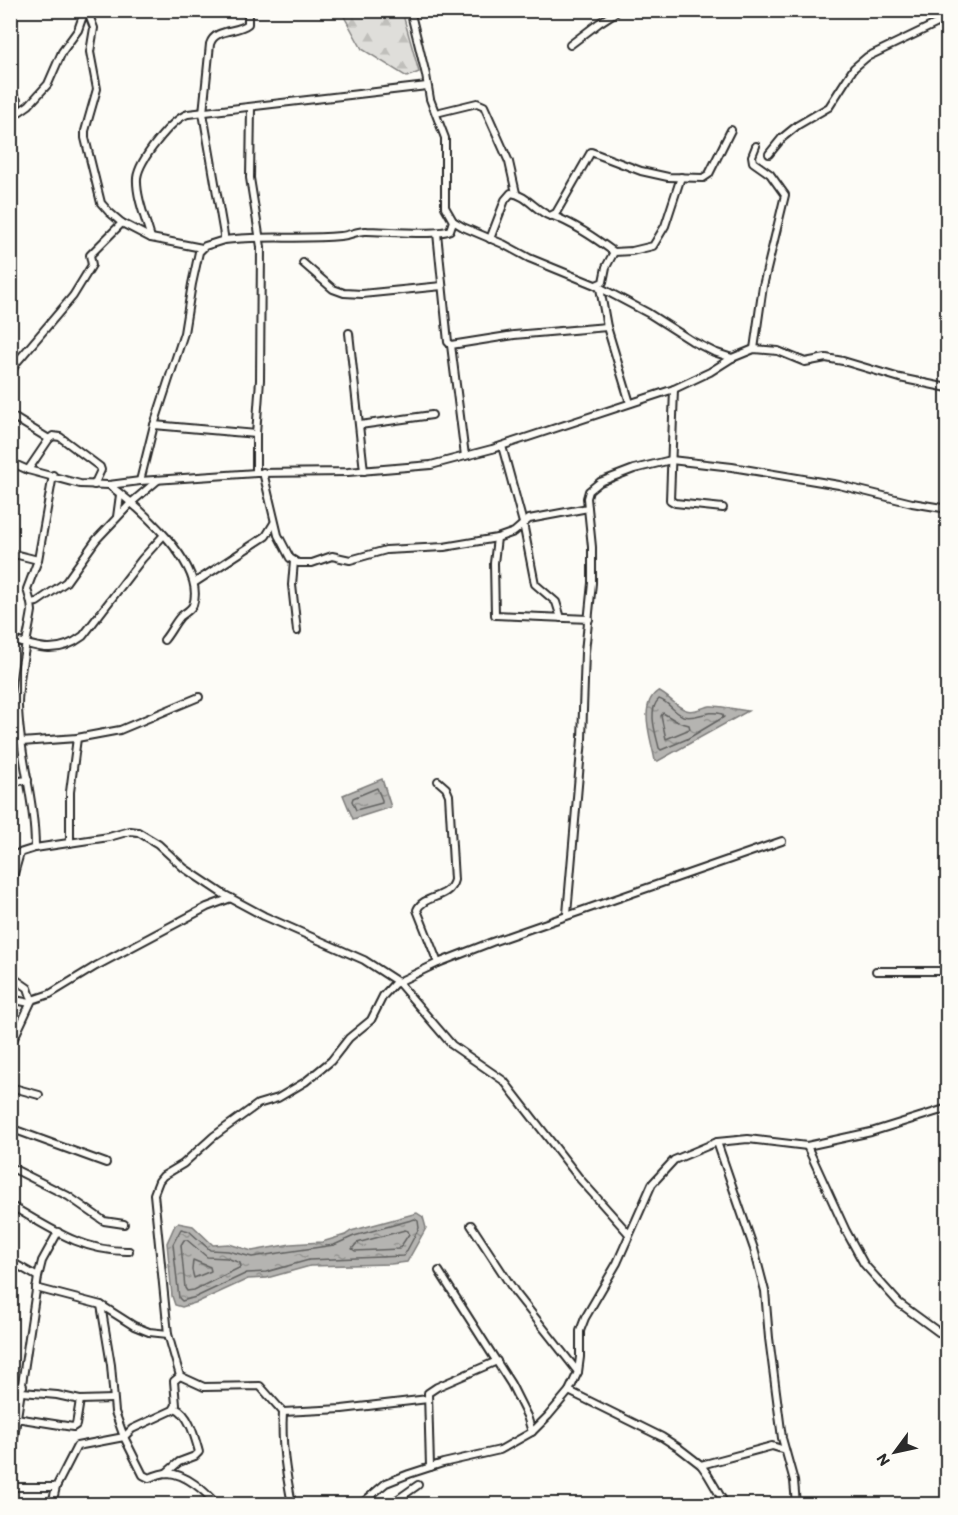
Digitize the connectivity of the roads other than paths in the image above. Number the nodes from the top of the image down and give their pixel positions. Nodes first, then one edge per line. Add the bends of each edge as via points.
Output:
1 (86, 10) edge
2 (248, 10) edge
3 (410, 10) edge
4 (619, 10) edge
5 (948, 18) edge
6 (570, 45) dead end
7 (10, 78) edge
8 (427, 86) junction
9 (250, 107) junction
10 (203, 113) junction
11 (436, 113) junction
12 (16, 114) junction
13 (10, 122) edge
14 (731, 130) dead end
15 (756, 146) dead end
16 (769, 154) dead end
17 (681, 177) junction
18 (516, 193) junction
19 (553, 216) junction
20 (453, 221) junction
21 (122, 223) junction
22 (437, 233) junction
23 (151, 238) junction
24 (261, 238) junction
25 (490, 238) junction
26 (224, 240) junction
27 (202, 248) junction
28 (614, 252) junction
29 (303, 263) dead end
30 (442, 286) junction
31 (597, 286) junction
32 (607, 327) junction
33 (349, 333) dead end
34 (451, 345) junction
35 (754, 349) junction
36 (732, 358) junction
37 (10, 374) edge
38 (948, 388) edge
39 (674, 389) junction
40 (630, 403) junction
41 (10, 415) edge
42 (432, 415) dead end
43 (154, 425) junction
44 (360, 425) junction
45 (256, 434) junction
46 (49, 439) junction
47 (502, 446) junction
48 (465, 456) junction
49 (671, 459) junction
50 (10, 462) edge
51 (28, 470) junction
52 (364, 471) junction
53 (259, 472) junction
54 (53, 475) junction
55 (159, 479) junction
56 (140, 481) junction
57 (94, 485) junction
58 (109, 486) junction
59 (120, 495) junction
60 (132, 502) junction
61 (588, 508) junction
62 (723, 508) dead end
63 (948, 509) edge
64 (117, 518) junction
65 (523, 522) junction
66 (274, 523) junction
67 (163, 536) junction
68 (497, 538) junction
69 (10, 553) edge
70 (38, 560) junction
71 (294, 561) junction
72 (194, 583) junction
73 (31, 603) junction
74 (561, 618) junction
75 (589, 619) junction
76 (297, 631) dead end
77 (10, 639) edge
78 (164, 640) dead end
79 (27, 645) junction
80 (199, 697) dead end
81 (77, 738) junction
82 (21, 742) junction
83 (28, 780) junction
84 (438, 781) dead end
85 (10, 782) edge
86 (782, 841) dead end
87 (70, 843) junction
88 (35, 848) junction
89 (20, 853) junction
90 (10, 856) edge
91 (10, 888) edge
92 (231, 898) junction
93 (567, 914) junction
94 (438, 963) junction
95 (10, 966) edge
96 (948, 970) edge
97 (876, 971) dead end
98 (398, 982) junction
99 (10, 999) edge
100 (31, 1002) junction
101 (14, 1034) edge
102 (10, 1047) edge
103 (10, 1088) edge
104 (39, 1095) dead end
105 (948, 1108) edge
106 (10, 1128) edge
107 (717, 1142) junction
108 (807, 1146) junction
109 (106, 1163) dead end
110 (10, 1167) edge
111 (10, 1205) edge
112 (124, 1224) dead end
113 (471, 1225) dead end
114 (58, 1232) junction
115 (629, 1234) junction
116 (129, 1251) dead end
117 (10, 1261) edge
118 (440, 1271) dead end
119 (38, 1277) junction
120 (36, 1288) junction
121 (101, 1305) junction
122 (168, 1334) junction
123 (948, 1339) edge
124 (497, 1361) junction
125 (578, 1372) junction
126 (180, 1376) junction
127 (10, 1385) edge
128 (22, 1389) junction
129 (569, 1391) junction
130 (113, 1399) junction
131 (428, 1399) junction
132 (80, 1400) junction
133 (175, 1408) junction
134 (283, 1412) junction
135 (14, 1421) edge
136 (532, 1432) junction
137 (124, 1437) junction
138 (785, 1450) junction
139 (10, 1464) edge
140 (701, 1465) junction
141 (430, 1467) junction
142 (166, 1473) junction
143 (418, 1485) dead end
144 (10, 1486) edge
145 (56, 1487) junction
146 (52, 1504) edge
147 (216, 1504) edge
148 (292, 1504) edge
149 (361, 1504) edge
150 (390, 1504) edge
151 (725, 1504) edge
152 (796, 1504) edge

1 - 12 street via 48,84
1 - 21 street via 94,28 90,52 97,89 85,138 101,203
2 - 10 street via 248,24 212,38
3 - 8 street
4 - 6 street
5 - 16 street via 867,57 854,68 829,107 798,125
7 - 12 street via 17,100
8 - 9 street
8 - 11 street
9 - 10 street
9 - 24 street via 250,178
10 - 23 street via 180,117 156,144 139,173 140,199
10 - 26 street
11 - 18 street via 477,103 484,106 509,162
11 - 20 street via 446,146 445,207
12 - 13 street
14 - 17 street via 709,174 703,178
15 - 35 street via 753,162 770,174 785,195
17 - 19 street via 640,171 591,152
17 - 28 street via 665,226 653,246
18 - 19 street
18 - 25 street via 505,200
19 - 28 street
20 - 22 street via 450,230
20 - 25 street
21 - 23 street
21 - 37 street via 90,255 92,265 80,285
22 - 24 street via 366,230 341,236
22 - 30 street
23 - 27 street
24 - 26 street
24 - 45 street
25 - 31 street
26 - 27 street
27 - 43 street via 184,333
28 - 31 street via 603,282
29 - 30 street via 333,290 344,293
30 - 34 street
31 - 32 street
31 - 36 street via 714,352
32 - 34 street
32 - 40 street
33 - 44 street
34 - 48 street
35 - 36 street
35 - 38 street via 778,351 805,362 826,358 843,361
36 - 39 street
39 - 40 street
39 - 49 street
40 - 47 street
41 - 46 street
42 - 44 street
43 - 45 street
43 - 56 street
44 - 52 street
45 - 53 street
46 - 51 street
46 - 57 street via 60,437 100,467
47 - 48 street
47 - 65 street
48 - 52 street via 431,465
49 - 61 street via 594,486 589,491
49 - 62 street via 672,501
49 - 63 street via 839,485
50 - 51 street
51 - 54 street
52 - 53 street
53 - 55 street
53 - 66 street
54 - 57 street
54 - 70 street
55 - 56 street
55 - 60 street
56 - 58 street
57 - 58 street
58 - 59 street
59 - 60 street
59 - 64 street
60 - 64 street
60 - 67 street
61 - 65 street
61 - 75 street via 592,546
64 - 73 street via 66,582
65 - 68 street via 514,532
65 - 74 street via 536,584 556,602
66 - 71 street
66 - 72 street via 266,536
67 - 72 street via 182,559
67 - 79 street via 83,636 61,647
68 - 71 street via 444,547 386,550 350,560 332,556 312,563
68 - 74 street via 495,615
69 - 70 street
70 - 73 street via 27,589
71 - 76 street via 292,585
72 - 78 street via 191,609 178,619
73 - 79 street
74 - 75 street
75 - 93 street
77 - 79 street
79 - 82 street via 19,692
80 - 81 street via 120,730
81 - 82 street
81 - 87 street via 70,792
82 - 83 street
83 - 85 street
83 - 88 street
84 - 94 street via 449,795 454,880 446,893 421,903 417,910
86 - 93 street
87 - 88 street
87 - 92 street via 138,832 198,879
88 - 89 street
89 - 90 street
89 - 91 street
92 - 98 street via 364,960
92 - 100 street via 207,907
93 - 94 street
94 - 98 street
95 - 100 street via 15,979 28,988
96 - 97 street
98 - 115 street via 452,1046 504,1081 580,1179
98 - 122 street via 383,996 371,1020 317,1073 284,1095 258,1104 159,1181 154,1194
99 - 100 street
100 - 101 street
101 - 102 street
103 - 104 street
105 - 108 street via 871,1132
106 - 109 street
107 - 108 street via 747,1139
107 - 115 street via 689,1152 667,1166 647,1194
107 - 138 street via 765,1291
108 - 123 street via 864,1264 899,1303
110 - 112 street via 68,1196 104,1221
111 - 114 street
113 - 125 street via 515,1292
114 - 116 street via 99,1250
114 - 119 street
115 - 125 street via 580,1331
117 - 119 street
118 - 124 street
119 - 120 street
120 - 121 street
120 - 128 street
121 - 122 street via 134,1326
121 - 130 street
122 - 126 street
124 - 131 street via 431,1389
124 - 136 street
125 - 129 street
126 - 133 street via 173,1384
126 - 134 street via 204,1387 260,1386
127 - 128 street
128 - 132 street
128 - 135 street
129 - 136 street
129 - 140 street via 662,1437
130 - 132 street
130 - 137 street
131 - 134 street
131 - 141 street
132 - 135 street via 73,1426
133 - 137 street
133 - 142 street via 182,1412 198,1452
134 - 148 street via 284,1466
135 - 139 street
136 - 141 street via 500,1450
137 - 142 street via 146,1478
137 - 145 street via 76,1446
138 - 140 street via 772,1446
138 - 152 street
140 - 151 street
141 - 149 street via 386,1483
142 - 147 street via 199,1486
143 - 150 street
144 - 145 street
145 - 146 street

